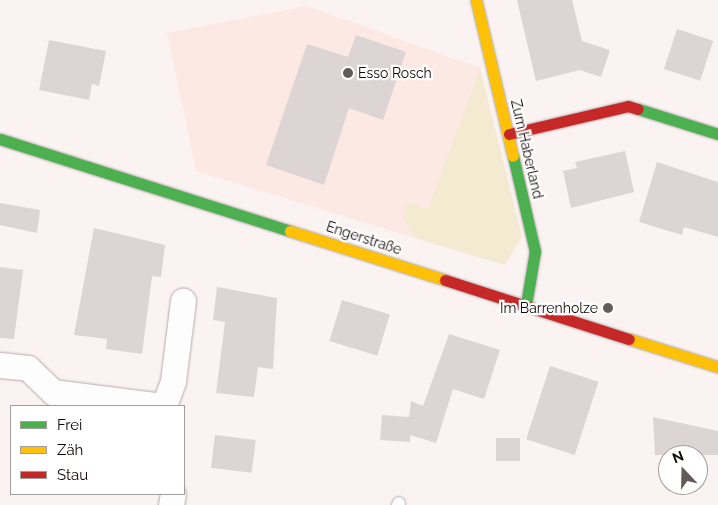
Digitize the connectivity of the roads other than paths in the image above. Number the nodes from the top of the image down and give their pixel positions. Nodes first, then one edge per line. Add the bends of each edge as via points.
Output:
1 (476, 0) edge
2 (509, 134) junction
3 (718, 134) edge
4 (0, 139) edge
5 (183, 301) dead end
6 (526, 305) junction
7 (0, 365) edge
8 (718, 367) edge
9 (156, 405) edge
10 (164, 405) edge

1 - 2 main road, Zum Haberland
2 - 3 main road via 628,106
2 - 6 main road, Zum Haberland via 536,250
4 - 6 main road, Engerstraße
5 - 10 street via 173,381
6 - 8 main road, Engerstraße
7 - 9 street via 28,368 53,392

